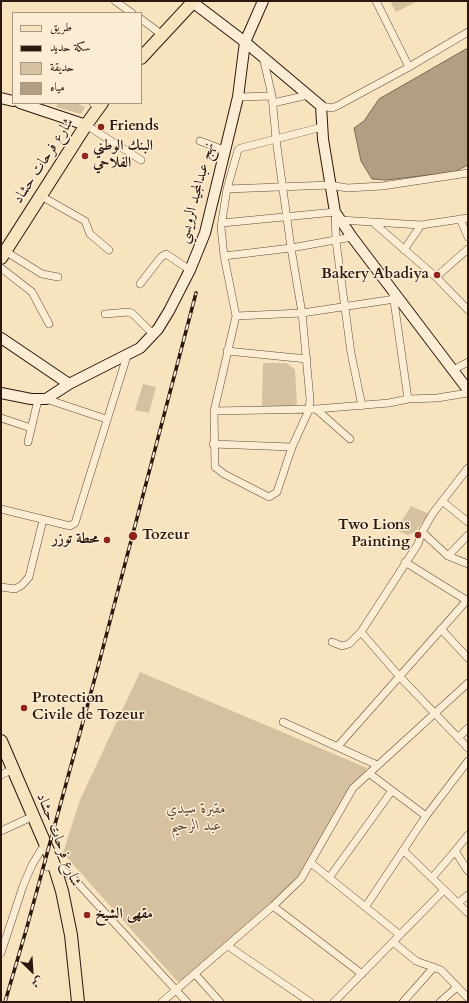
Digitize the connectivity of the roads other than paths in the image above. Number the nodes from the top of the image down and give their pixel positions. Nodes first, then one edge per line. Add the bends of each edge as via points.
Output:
1 (116, 1) edge
2 (191, 1) edge
3 (263, 1) edge
4 (376, 1) edge
5 (131, 12) edge
6 (142, 20) edge
7 (157, 31) junction
8 (467, 34) edge
9 (245, 42) junction
10 (142, 48) edge
11 (263, 56) junction
12 (142, 57) edge
13 (409, 67) junction
14 (308, 95) junction
15 (238, 96) junction
16 (1, 98) edge
17 (272, 100) junction
18 (12, 101) edge
19 (26, 104) edge
20 (93, 104) edge
21 (101, 104) edge
22 (38, 106) edge
23 (322, 106) junction
24 (83, 124) junction
25 (322, 127) junction
26 (276, 139) junction
27 (200, 141) dead end
28 (224, 150) junction
29 (141, 160) dead end
30 (467, 176) edge
31 (330, 185) junction
32 (284, 187) junction
33 (227, 189) junction
34 (41, 196) junction
35 (338, 216) junction
36 (287, 217) junction
37 (468, 218) edge
38 (460, 219) junction
39 (222, 223) junction
40 (374, 223) junction
41 (421, 225) junction
42 (352, 237) junction
43 (468, 238) edge
44 (336, 241) junction
45 (292, 248) junction
46 (468, 249) edge
47 (109, 250) dead end
48 (404, 250) junction
49 (2, 252) edge
50 (224, 256) junction
51 (1, 268) edge
52 (190, 270) junction
53 (58, 277) dead end
54 (436, 278) junction
55 (140, 284) dead end
56 (391, 288) junction
57 (395, 299) junction
58 (345, 306) junction
59 (468, 310) edge
60 (302, 313) junction
61 (105, 314) dead end
62 (236, 316) junction
63 (49, 324) dead end
64 (154, 335) junction
65 (1, 338) edge
66 (227, 351) junction
67 (127, 356) junction
68 (307, 359) junction
69 (468, 362) edge
70 (453, 370) junction
71 (69, 384) junction
72 (468, 390) edge
73 (1, 393) edge
74 (468, 393) edge
75 (408, 399) junction
76 (42, 400) junction
77 (362, 406) junction
78 (214, 410) junction
79 (312, 410) junction
80 (1, 418) edge
81 (106, 419) junction
82 (31, 428) junction
83 (350, 439) dead end
84 (28, 442) dead end
85 (213, 444) junction
86 (292, 447) junction
87 (468, 468) edge
88 (442, 501) junction
89 (1, 509) edge
90 (43, 520) junction
91 (468, 522) edge
92 (422, 532) junction
93 (468, 535) edge
94 (448, 556) junction
95 (405, 562) junction
96 (468, 564) edge
97 (1, 587) edge
98 (467, 600) edge
99 (441, 629) junction
100 (360, 632) junction
101 (332, 642) dead end
102 (468, 658) edge
103 (399, 676) junction
104 (468, 683) edge
105 (435, 714) junction
106 (283, 722) dead end
107 (468, 728) edge
108 (458, 738) junction
109 (1, 741) edge
110 (338, 746) junction
111 (468, 748) edge
112 (1, 755) edge
113 (468, 761) edge
114 (377, 765) junction
115 (7, 772) edge
116 (370, 774) junction
117 (391, 792) junction
118 (426, 816) junction
119 (27, 818) junction
120 (1, 831) edge
121 (468, 834) edge
122 (43, 847) junction
123 (403, 850) junction
124 (455, 851) junction
125 (311, 862) junction
126 (50, 864) junction
127 (468, 871) edge
128 (329, 878) junction
129 (432, 878) junction
130 (444, 890) junction
131 (468, 895) edge
132 (458, 903) junction
133 (273, 906) junction
134 (366, 906) junction
135 (468, 913) edge
136 (400, 935) junction
137 (393, 942) junction
138 (228, 946) junction
139 (1, 952) edge
140 (434, 967) junction
141 (195, 974) junction
142 (362, 974) junction
143 (457, 986) junction
144 (176, 990) junction
145 (468, 998) edge
146 (73, 1002) edge
147 (78, 1002) edge
148 (162, 1002) edge
149 (187, 1002) edge
150 (220, 1002) edge
151 (310, 1002) edge
152 (334, 1002) edge
153 (403, 1002) edge
154 (440, 1002) edge

1 - 5 street
2 - 7 main road
2 - 9 street
2 - 12 main road
3 - 9 street, نهج عبدالمجيد الرويسي
4 - 13 street
6 - 7 street
7 - 10 main road
8 - 13 street
9 - 11 street
9 - 15 street, نهج عبدالمجيد الرويسي
11 - 14 street
11 - 17 street
13 - 23 street via 337,106
14 - 17 street
14 - 23 street
15 - 17 street
15 - 28 street, نهج عبدالمجيد الرويسي
16 - 18 street
17 - 26 street
19 - 22 street
20 - 24 main road, شارع فرحات حشاد
21 - 24 main road, شارع فرحات حشاد
22 - 24 street
23 - 25 street
24 - 29 street
24 - 34 main road, شارع فرحات حشاد
24 - 49 main road, شارع فرحات حشاد
25 - 26 street
25 - 31 street
26 - 32 street
26 - 33 street via 238,150
27 - 28 street
28 - 52 street, نهج عبدالمجيد الرويسي via 205,233
30 - 31 street via 382,186 347,188
31 - 32 street
31 - 35 street
32 - 33 street
32 - 36 street
33 - 39 street
34 - 47 street via 84,221 90,234
34 - 49 main road, شارع فرحات حشاد
35 - 36 street
35 - 40 street
35 - 42 street
35 - 44 street
36 - 39 street
36 - 45 street
37 - 38 street
38 - 41 street
38 - 43 street
39 - 50 street
40 - 41 street
40 - 48 street
41 - 48 street
42 - 44 street
42 - 56 street
44 - 45 street
44 - 58 street
45 - 50 street
45 - 60 street
46 - 54 street
48 - 54 street
49 - 53 street via 42,274
50 - 62 street
51 - 63 street via 32,292
52 - 55 street via 166,254
52 - 64 street, نهج عبدالمجيد الرويسي via 170,311
54 - 59 street
56 - 57 street
56 - 70 street
57 - 58 street
57 - 75 street
58 - 60 street
58 - 77 street
60 - 62 street
60 - 68 street
61 - 64 street via 129,312
62 - 66 street
64 - 67 street, نهج عبدالمجيد الرويسي
65 - 71 street
66 - 68 street
66 - 78 street
67 - 71 street, نهج عبدالمجيد الرويسي
67 - 81 street
68 - 79 street
69 - 70 street
70 - 72 street
71 - 76 street, نهج عبدالمجيد الرويسي
73 - 76 street
74 - 75 street
75 - 77 street
76 - 81 street
76 - 82 street
77 - 79 street
78 - 79 street
78 - 85 street
79 - 83 street
79 - 86 street
80 - 82 street
81 - 90 street via 75,523 70,526
82 - 84 street
85 - 86 street
85 - 86 street via 217,470 269,497 277,492
87 - 88 street
88 - 91 street
88 - 92 street
89 - 90 street
90 - 97 street via 28,577 15,589
92 - 94 street
92 - 95 street via 418,544
93 - 94 street
94 - 96 street
95 - 98 street
95 - 100 street
98 - 99 street
99 - 102 street
99 - 103 street
100 - 101 street via 348,644 342,646
100 - 103 street
103 - 105 street
103 - 110 street
104 - 105 street
105 - 108 street
105 - 114 street
106 - 110 street
107 - 108 street
108 - 111 street
109 - 115 main road, شارع فرحات حشاد
110 - 114 street
112 - 115 main road, شارع فرحات حشاد
113 - 118 street
114 - 116 street
115 - 119 main road, شارع فرحات حشاد
115 - 122 main road, شارع فرحات حشاد
116 - 117 street
116 - 125 street via 360,781 346,798
117 - 118 street
117 - 128 street
118 - 123 street
119 - 120 street
119 - 122 main road, شارع فرحات حشاد
121 - 124 street
122 - 126 main road, شارع فرحات حشاد
122 - 139 street via 22,886
123 - 129 street
123 - 134 street
124 - 127 street
124 - 129 street
125 - 128 street
125 - 133 street via 301,879
126 - 144 street via 73,878
126 - 146 main road, شارع فرحات حشاد
126 - 147 main road, شارع فرحات حشاد via 62,891
128 - 134 street
129 - 130 street
130 - 132 street
130 - 136 street
131 - 132 street
132 - 135 street
133 - 138 street
133 - 142 street
134 - 136 street
136 - 137 street
137 - 140 street via 416,961
137 - 142 street
138 - 141 street
138 - 151 street
140 - 143 street via 441,970
140 - 153 street
141 - 144 street
141 - 150 street
142 - 152 street
143 - 145 street
143 - 154 street
144 - 148 street
144 - 149 street

